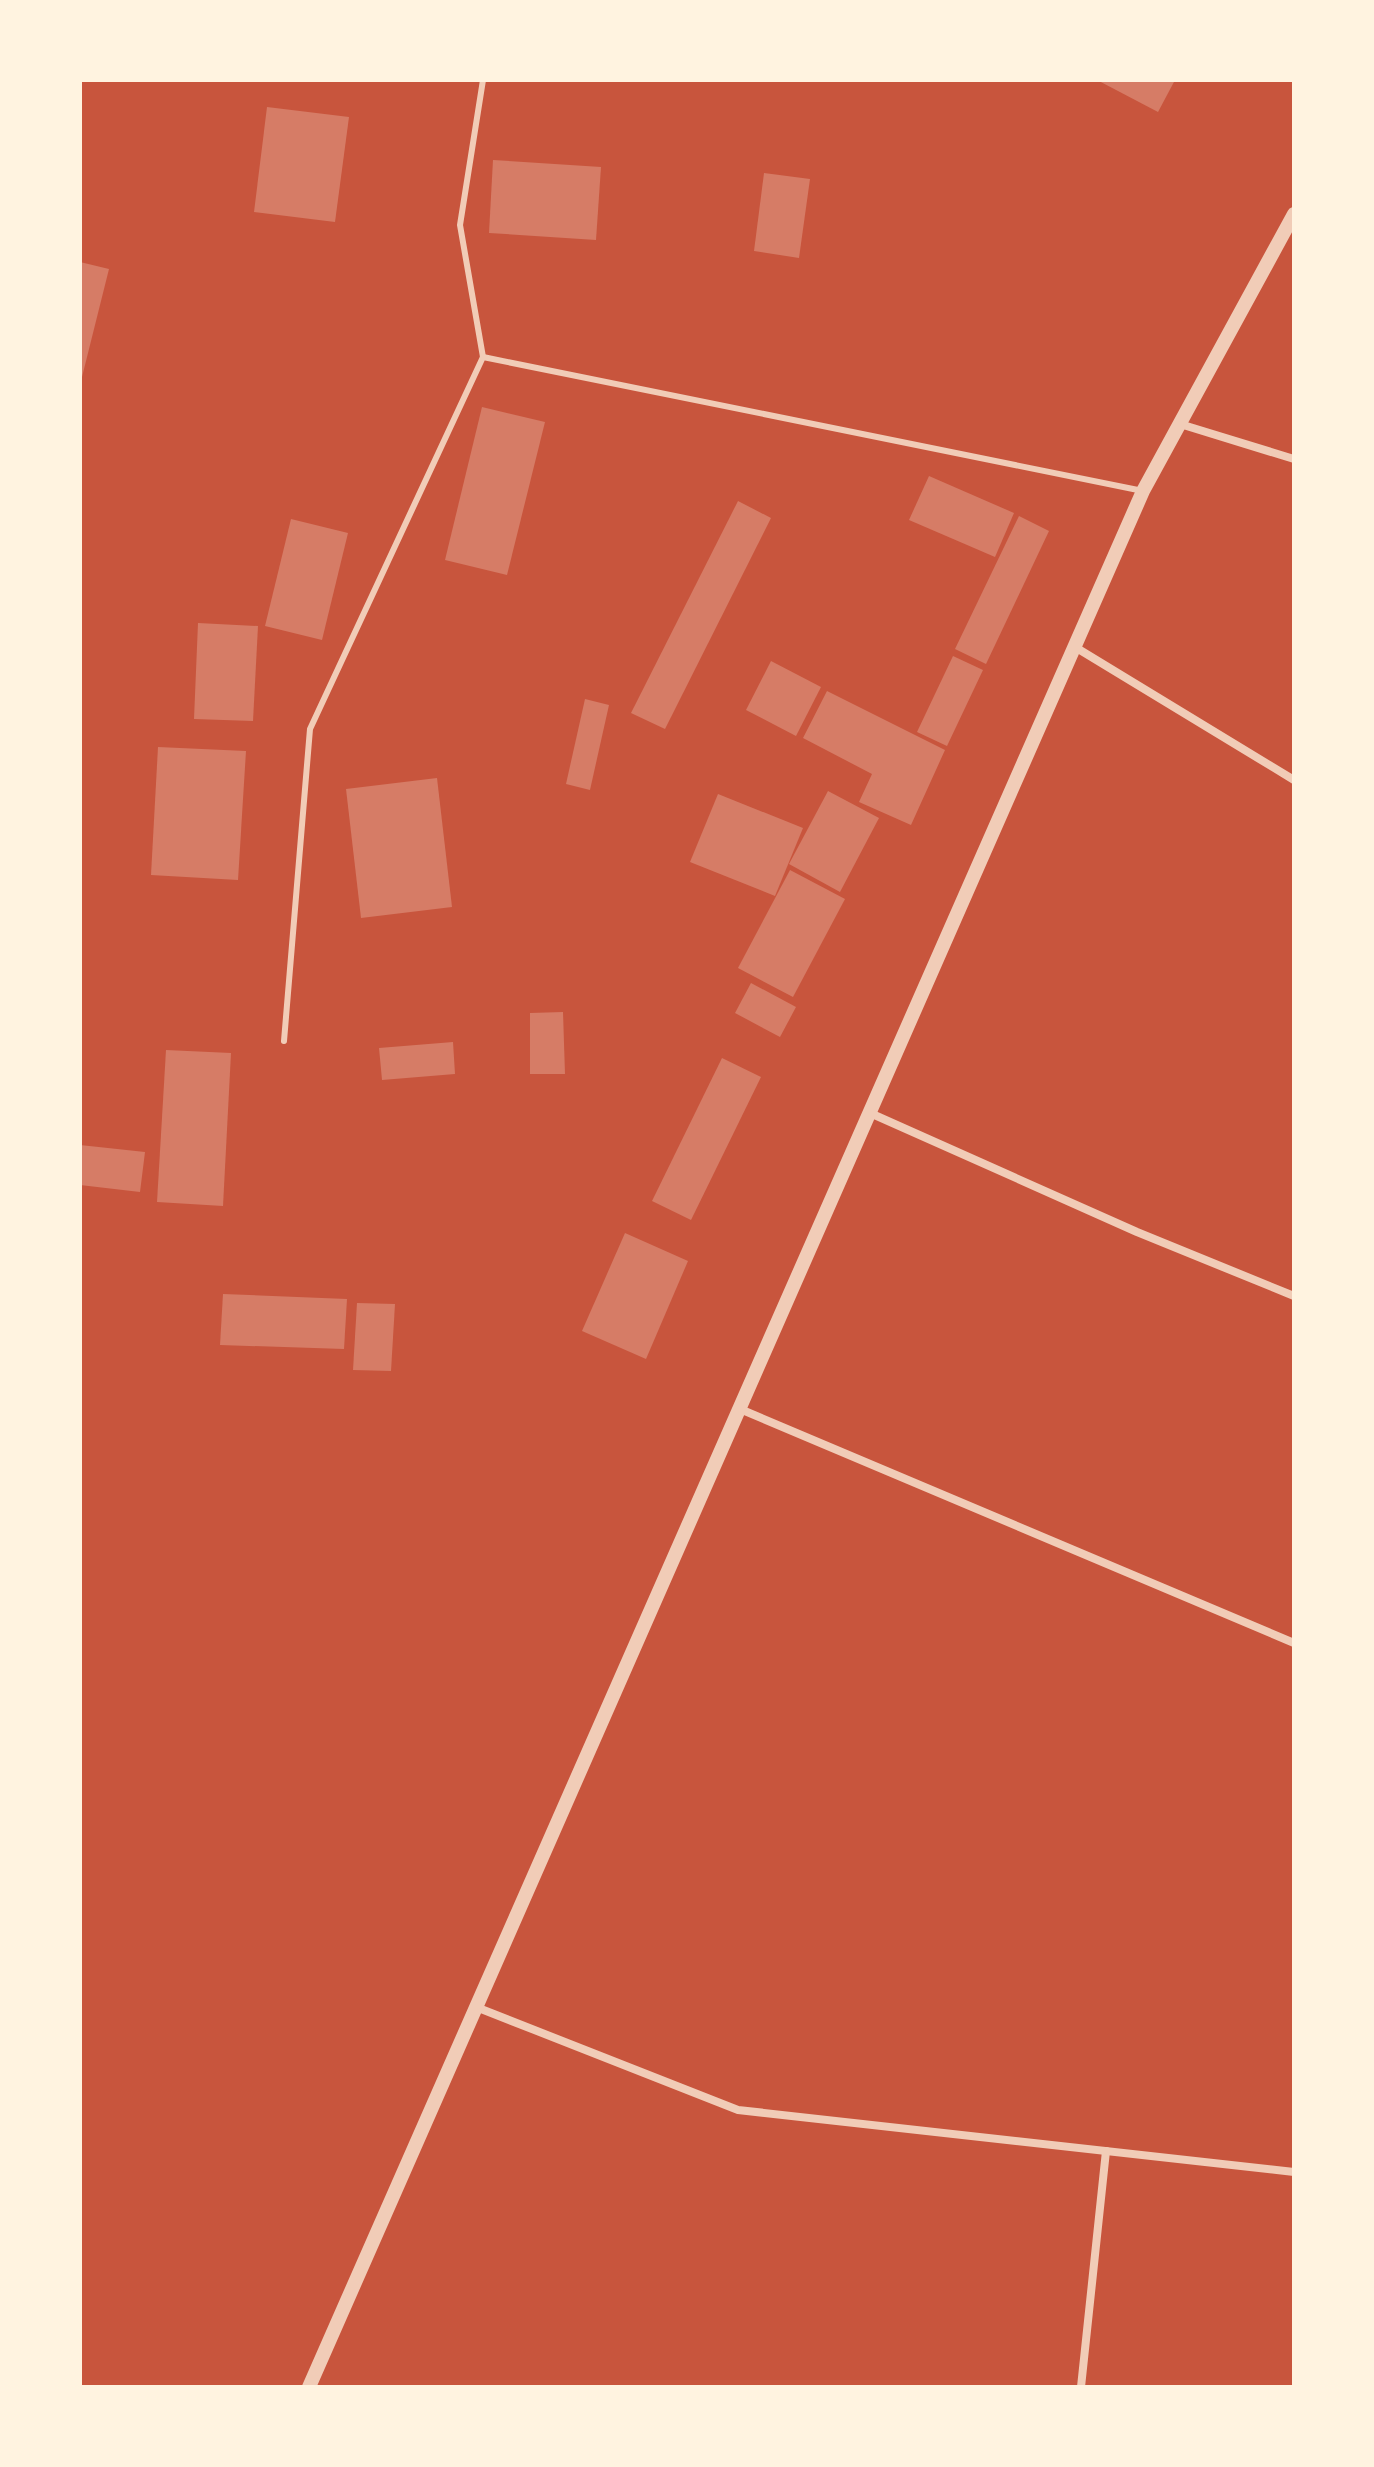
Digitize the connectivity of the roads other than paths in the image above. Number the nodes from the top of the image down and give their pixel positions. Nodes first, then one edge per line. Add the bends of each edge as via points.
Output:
1 (483, 80) edge
2 (1294, 214) edge
3 (483, 357) junction
4 (1180, 424) junction
5 (1294, 459) edge
6 (1143, 491) junction
7 (1075, 647) junction
8 (1294, 780) edge
9 (284, 1041) dead end
10 (870, 1113) junction
11 (1294, 1296) edge
12 (740, 1409) junction
13 (1294, 1643) edge
14 (476, 2007) junction
15 (1106, 2151) junction
16 (1294, 2172) edge
17 (309, 2387) edge
18 (1081, 2387) edge

1 - 3 lane via 460,225
2 - 4 street
3 - 6 lane
3 - 9 lane via 310,729
4 - 5 street
4 - 6 street
6 - 7 street
7 - 8 street
7 - 10 street
10 - 11 street
10 - 12 street
12 - 13 street
12 - 14 street
14 - 15 street via 738,2110
14 - 17 street
15 - 16 street
15 - 18 street

